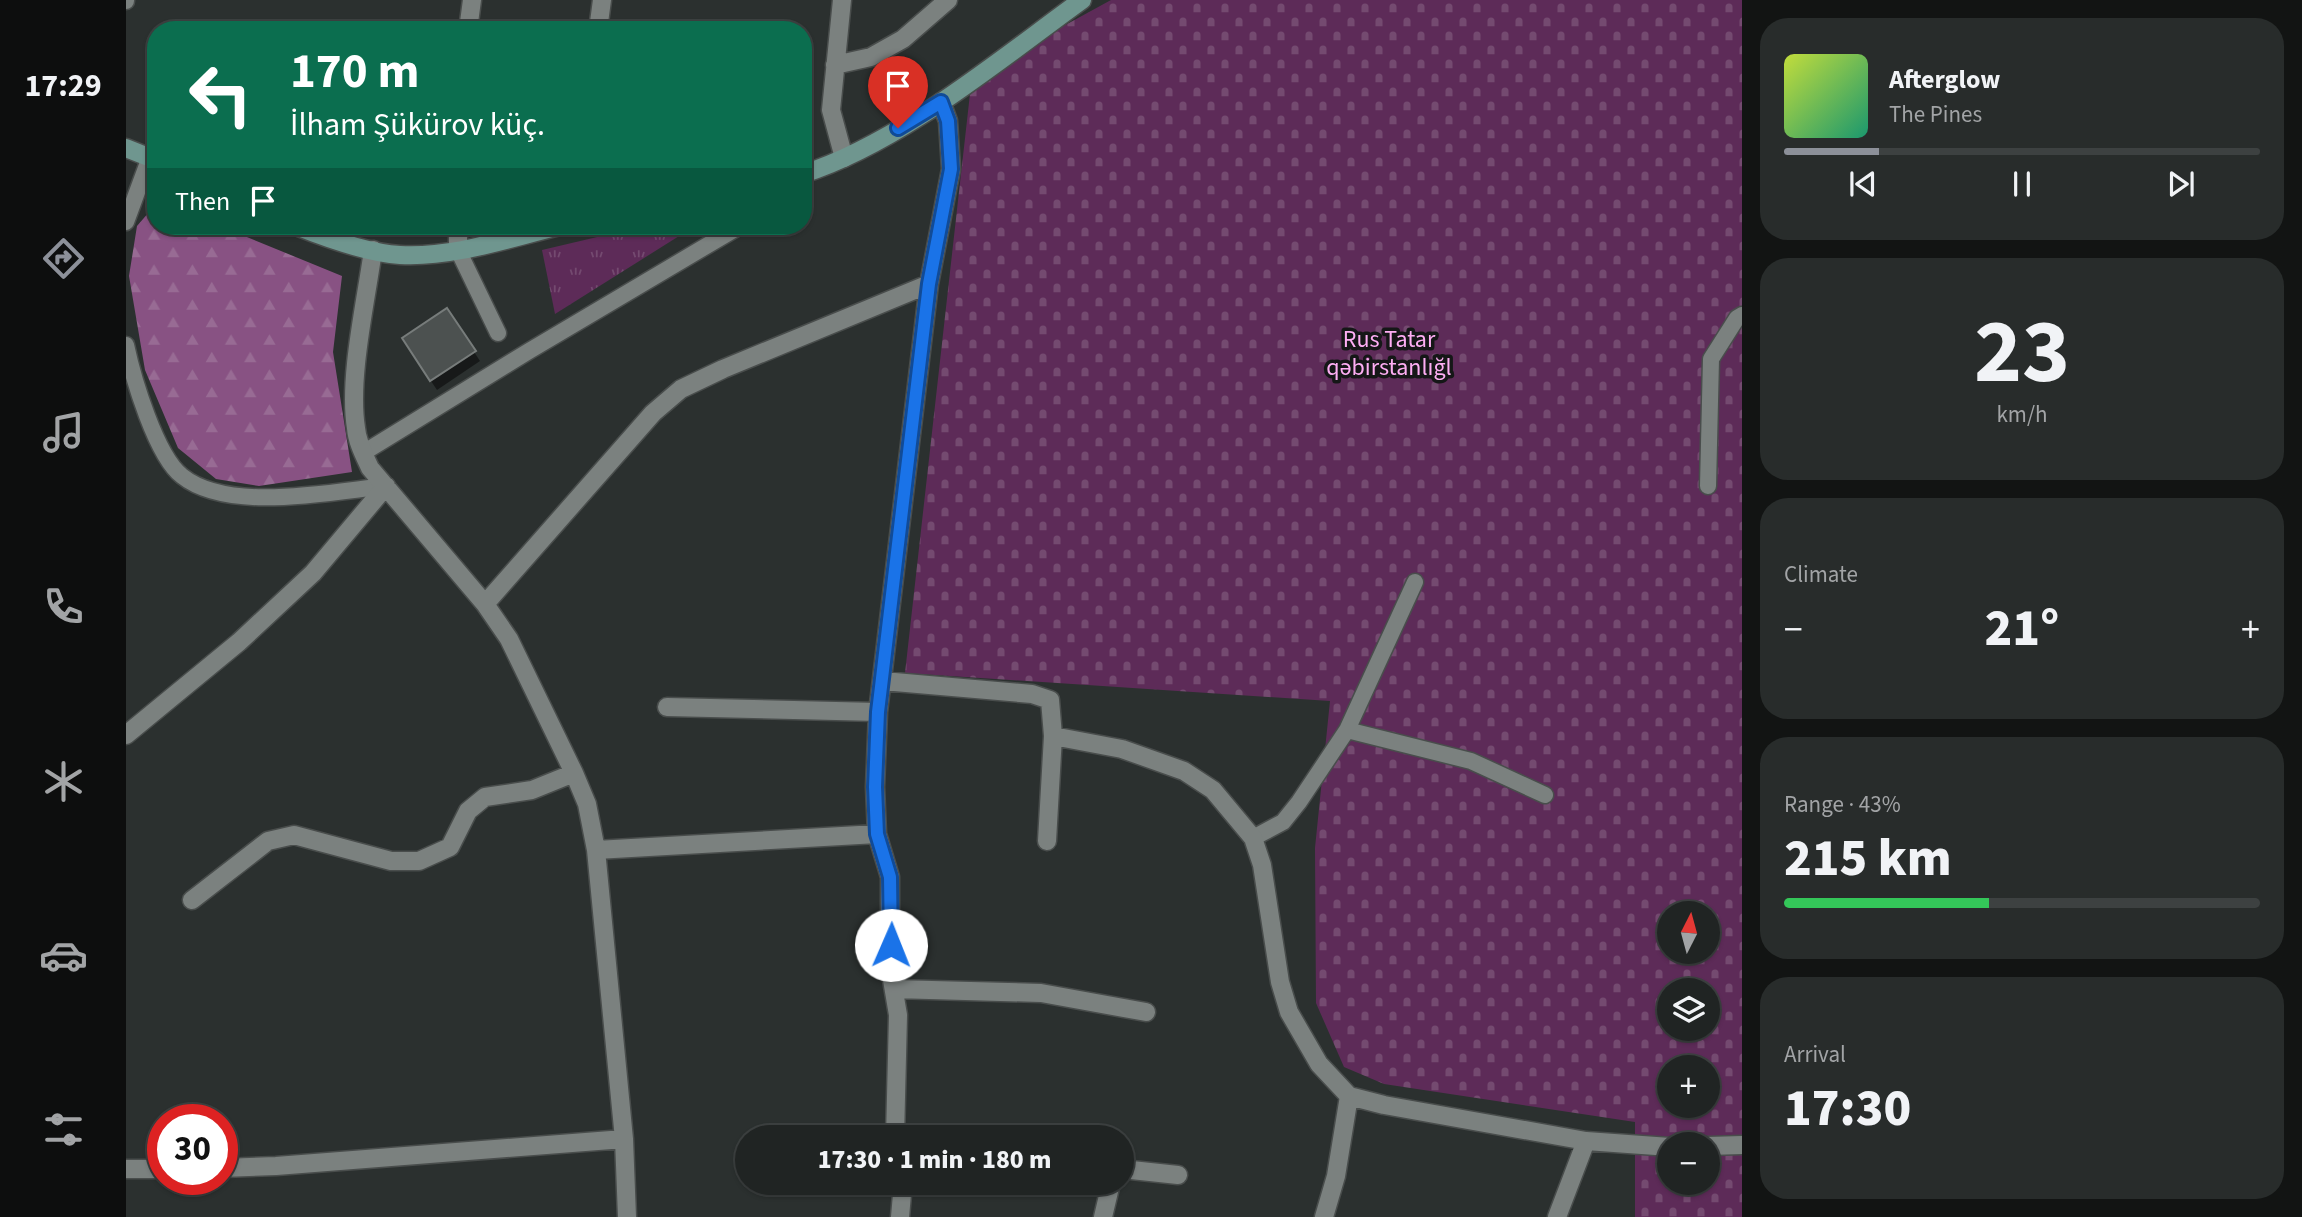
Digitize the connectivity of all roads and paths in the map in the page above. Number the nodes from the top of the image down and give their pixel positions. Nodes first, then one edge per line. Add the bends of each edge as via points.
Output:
1 (472, 0) edge
2 (602, 0) edge
3 (842, 0) edge
4 (948, 0) edge
5 (1082, 0) edge
6 (469, 21) edge
7 (599, 21) edge
8 (835, 65) junction
9 (941, 102) junction
10 (126, 148) edge
11 (147, 156) edge
12 (844, 158) junction
13 (812, 170) edge
14 (147, 172) edge
15 (126, 222) edge
16 (325, 235) edge
17 (457, 235) edge
18 (521, 235) edge
19 (725, 235) edge
20 (373, 250) junction
21 (458, 250) junction
22 (929, 284) junction
23 (1742, 315) edge
24 (499, 333) dead end
25 (126, 345) edge
26 (363, 453) junction
27 (386, 486) junction
28 (1708, 486) dead end
29 (1415, 582) dead end
30 (485, 604) junction
31 (883, 681) junction
32 (667, 707) dead end
33 (878, 712) junction
34 (1347, 730) junction
35 (126, 734) edge
36 (1053, 736) junction
37 (574, 773) junction
38 (1545, 795) dead end
39 (877, 834) junction
40 (1253, 838) junction
41 (1047, 841) dead end
42 (596, 850) junction
43 (192, 900) dead end
44 (894, 989) junction
45 (1146, 1012) dead end
46 (1349, 1096) junction
47 (894, 1125) edge
48 (624, 1139) junction
49 (1586, 1141) junction
50 (1742, 1145) edge
51 (1657, 1146) edge
52 (1720, 1146) edge
53 (238, 1167) edge
54 (126, 1169) edge
55 (147, 1169) edge
56 (1134, 1170) edge
57 (1178, 1175) dead end
58 (901, 1195) edge
59 (1108, 1195) edge
60 (627, 1217) edge
61 (900, 1217) edge
62 (1103, 1217) edge
63 (1324, 1217) edge
64 (1557, 1217) edge

1 - 6 street
2 - 7 street
3 - 8 street
4 - 8 street via 903,39 871,57
5 - 9 street
8 - 12 street via 831,110
9 - 12 street
9 - 22 street via 948,121 951,169
10 - 11 street
12 - 13 street
14 - 15 lane
16 - 20 street
17 - 21 street
18 - 21 street
19 - 26 lane
20 - 21 street via 400,255
20 - 26 street via 355,389 356,431
21 - 24 lane
22 - 30 street via 681,389 653,413
22 - 31 street
23 - 28 lane via 1711,359
25 - 27 lane via 134,381 164,453 181,476 206,489 261,498
26 - 27 street
27 - 30 street
27 - 35 street via 313,573 239,642
29 - 34 lane
30 - 37 street via 509,639
31 - 33 street
31 - 36 street via 1032,694 1050,700
32 - 33 street
33 - 39 street
34 - 38 lane via 1471,761
34 - 40 lane via 1283,822
36 - 40 street via 1122,749 1184,771 1213,790
36 - 41 street
37 - 42 street via 587,804
37 - 43 street via 532,790 485,797 468,811 450,847 419,861 391,861 294,835 268,841
39 - 42 street
39 - 44 street via 890,877
40 - 46 street via 1289,1012 1320,1064
42 - 48 street
44 - 45 street via 1041,993
44 - 47 street via 898,1037
46 - 49 street
46 - 63 street
48 - 53 street
48 - 60 street
49 - 51 street
49 - 64 street
50 - 52 street
54 - 55 street
56 - 57 street
58 - 61 street
59 - 62 street

